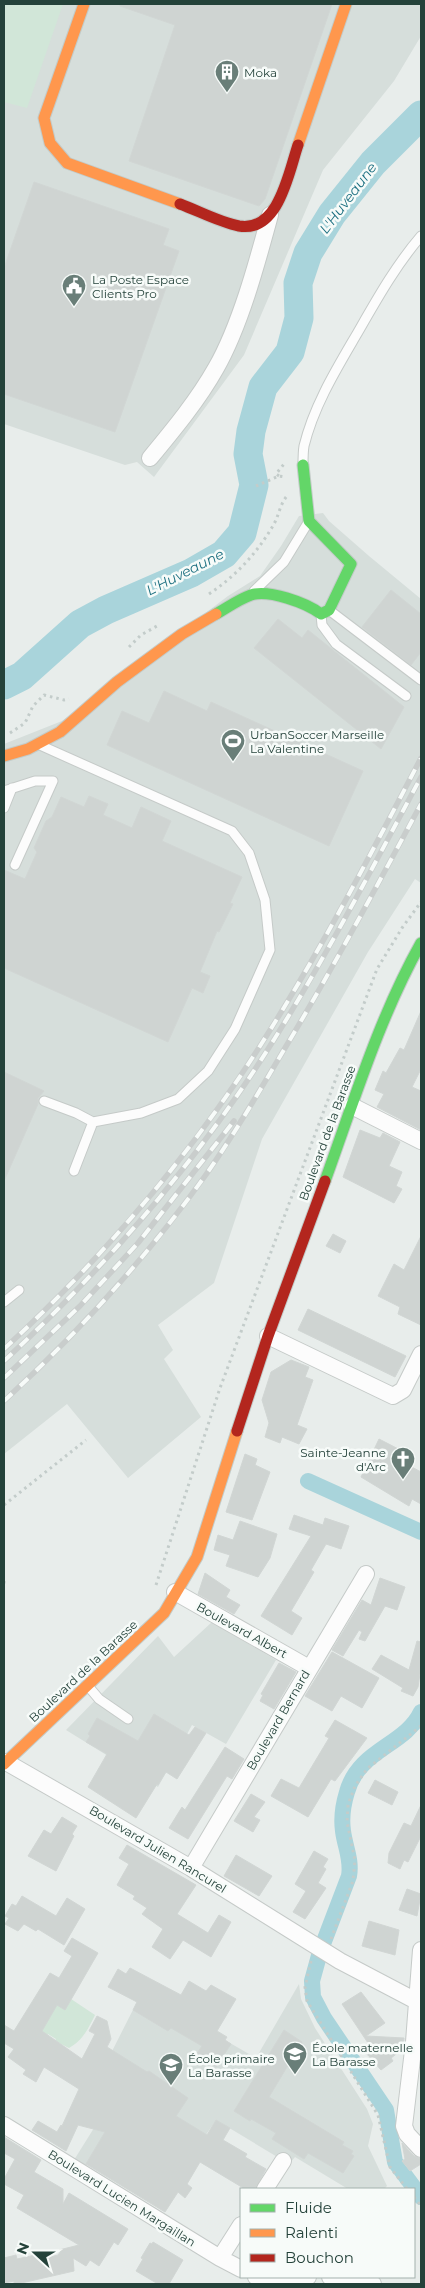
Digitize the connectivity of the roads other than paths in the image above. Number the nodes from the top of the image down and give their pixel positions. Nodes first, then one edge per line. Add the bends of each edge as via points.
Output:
1 (84, 4) edge
2 (346, 4) edge
3 (270, 216) junction
4 (421, 236) edge
5 (150, 458) dead end
6 (303, 465) joint
7 (309, 521) junction
8 (252, 594) junction
9 (325, 612) junction
10 (421, 680) edge
11 (406, 696) dead end
12 (37, 744) junction
13 (4, 756) edge
14 (8, 789) edge
15 (4, 808) edge
16 (16, 865) dead end
17 (420, 948) edge
18 (44, 1101) dead end
19 (352, 1106) junction
20 (93, 1122) junction
21 (421, 1141) edge
22 (74, 1171) dead end
23 (19, 1290) dead end
24 (4, 1302) edge
25 (268, 1336) junction
26 (421, 1354) edge
27 (243, 1372) dead end
28 (181, 1559) dead end
29 (366, 1574) dead end
30 (175, 1592) junction
31 (309, 1668) junction
32 (88, 1686) junction
33 (128, 1720) dead end
34 (5, 1763) edge
35 (191, 1868) junction
36 (421, 1950) edge
37 (418, 2002) junction
38 (4, 2125) edge
39 (421, 2149) edge
40 (283, 2161) dead end
41 (266, 2188) edge
42 (240, 2227) edge
43 (220, 2258) junction
44 (240, 2268) edge
45 (258, 2278) edge
46 (305, 2278) edge
47 (336, 2278) edge
48 (373, 2284) edge

1 - 3 street via 44,118 50,143 67,163 240,226 257,224
2 - 3 street via 278,205
3 - 5 street via 257,264 217,368
4 - 6 lane via 383,288 337,367 307,436
6 - 7 street
7 - 8 lane via 284,562
7 - 9 street via 351,564
8 - 9 street via 282,596
8 - 12 street via 182,634 117,682 60,732
9 - 10 lane
9 - 11 lane via 322,625 336,644
12 - 13 street
12 - 20 lane via 232,831 249,853 265,900 270,950 235,1029 208,1071 178,1099 141,1113
14 - 15 lane
14 - 16 lane via 35,781 53,781
17 - 19 street, Boulevard de la Barasse via 382,1024
18 - 20 lane
19 - 21 street
19 - 25 street, Boulevard de la Barasse
20 - 22 lane
23 - 24 lane
25 - 26 street via 393,1396 403,1390
25 - 27 street, Boulevard de la Barasse
25 - 30 street, Boulevard de la Barasse via 196,1557
28 - 30 street, Boulevard de la Barasse
29 - 31 street, Boulevard Bernard
30 - 31 street, Boulevard Albert
30 - 32 street, Boulevard de la Barasse via 164,1613
31 - 35 street, Boulevard Bernard
32 - 33 lane via 98,1698
32 - 34 street, Boulevard de la Barasse
34 - 35 street, Boulevard Julien Rancurel
35 - 37 street, Boulevard Julien Rancurel via 320,1949
36 - 37 street
37 - 39 street via 404,2126
38 - 43 street, Boulevard Lucien Margaillan
40 - 41 street
42 - 43 street
43 - 44 street, Boulevard Lucien Margaillan
45 - 46 street via 268,2283 284,2284
47 - 48 street

